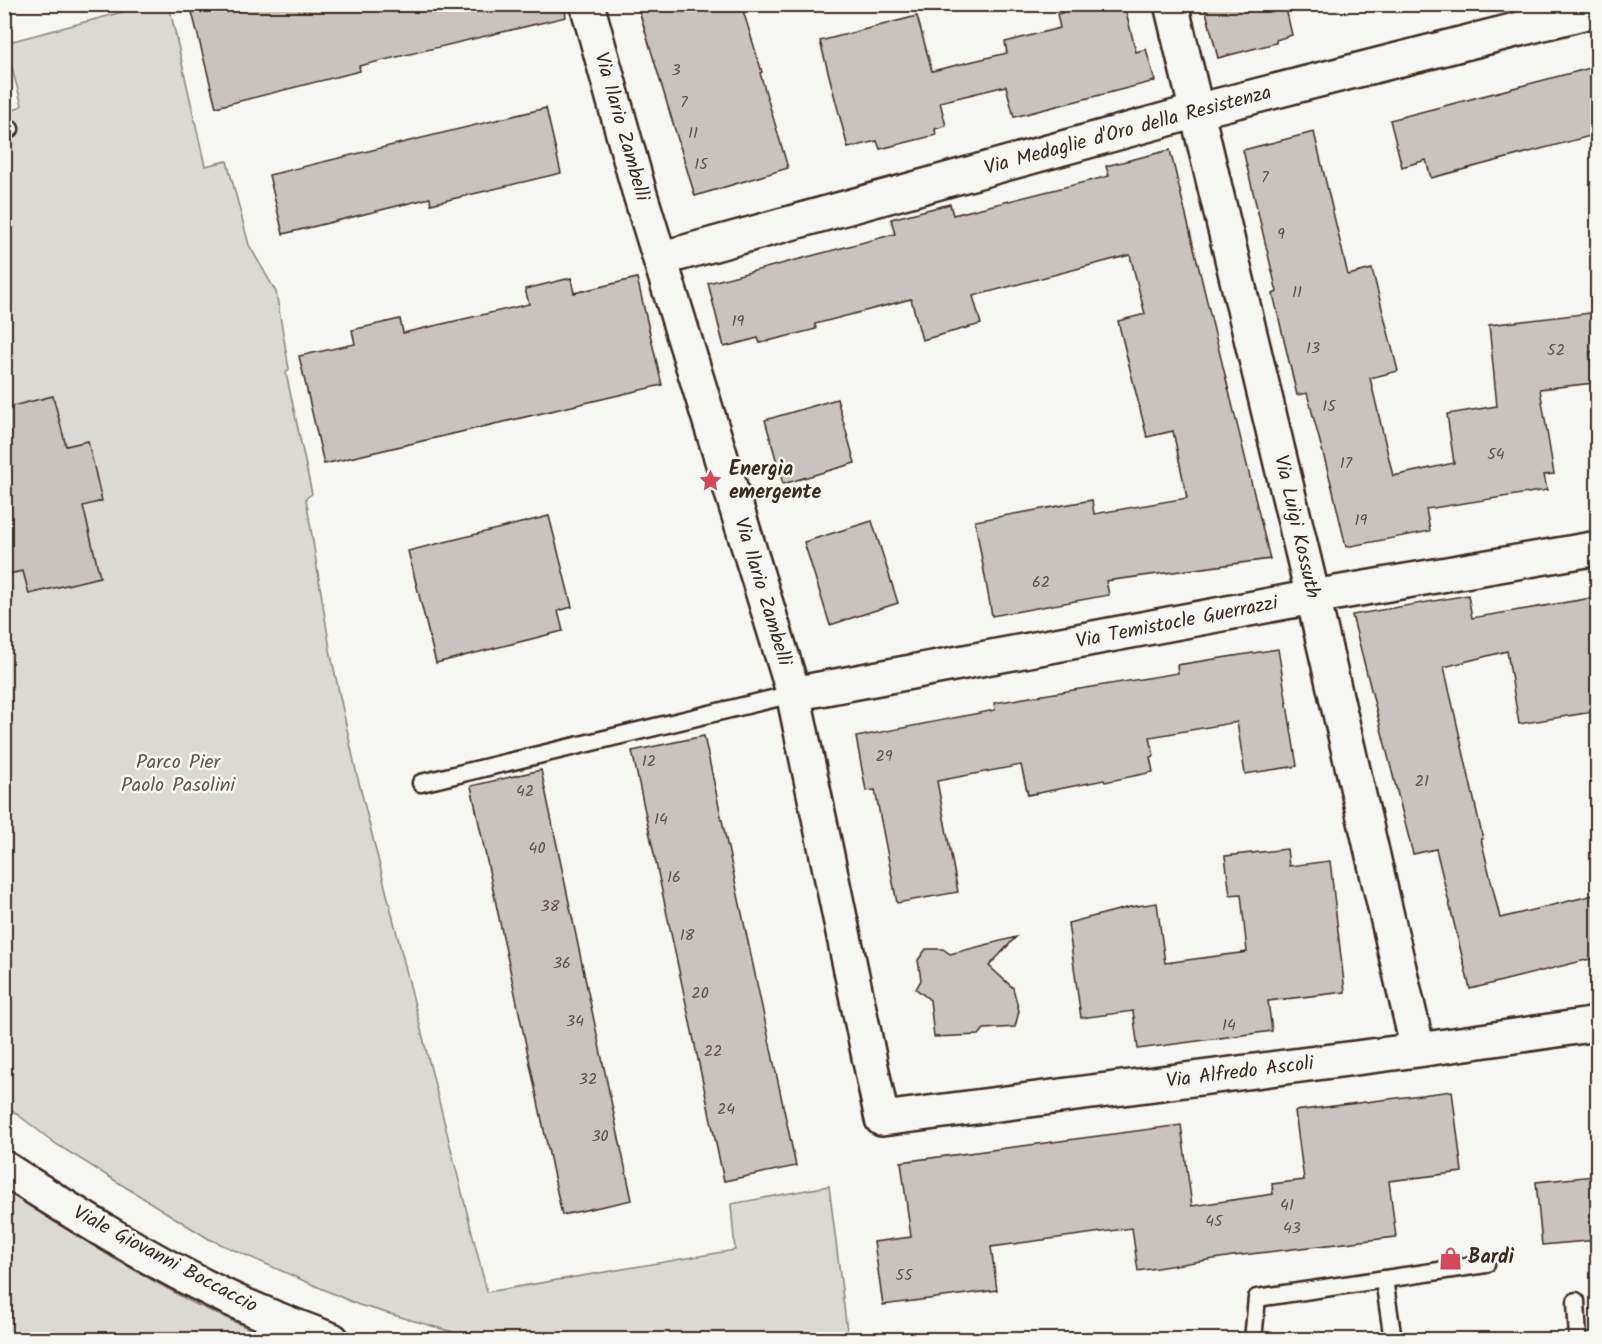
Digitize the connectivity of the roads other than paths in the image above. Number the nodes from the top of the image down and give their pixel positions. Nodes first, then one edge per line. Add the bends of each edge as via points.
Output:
1 (587, 4) edge
2 (1171, 4) edge
3 (1598, 9) edge
4 (1197, 111) junction
5 (660, 259) junction
6 (1598, 548) edge
7 (1313, 597) junction
8 (793, 694) junction
9 (421, 783) dead end
10 (1598, 1024) edge
11 (1418, 1050) junction
12 (882, 1119) joint
13 (4, 1168) edge
14 (1486, 1264) dead end
15 (1384, 1279) junction
16 (1576, 1301) dead end
17 (332, 1340) edge
18 (1253, 1340) edge
19 (1393, 1340) edge
20 (1578, 1340) edge

1 - 5 street, Via Ilario Zambelli
2 - 4 street, Via Luigi Kossuth
3 - 4 street, Via Medaglie d'Oro della Resistenza
4 - 5 street, Via Medaglie d'Oro della Resistenza
4 - 7 street, Via Luigi Kossuth
5 - 8 street, Via Ilario Zambelli
6 - 7 street, Via Temistocle Guerrazzi
7 - 8 street, Via Temistocle Guerrazzi
7 - 11 street, Via Luigi Kossuth
8 - 9 lane
8 - 12 street, Via Ilario Zambelli
10 - 11 street, Via Alfredo Ascoli
11 - 12 street, Via Alfredo Ascoli
13 - 17 street, Viale Giovanni Boccaccio via 213,1291
14 - 15 lane
15 - 18 lane via 1257,1298
15 - 19 lane
16 - 20 lane

